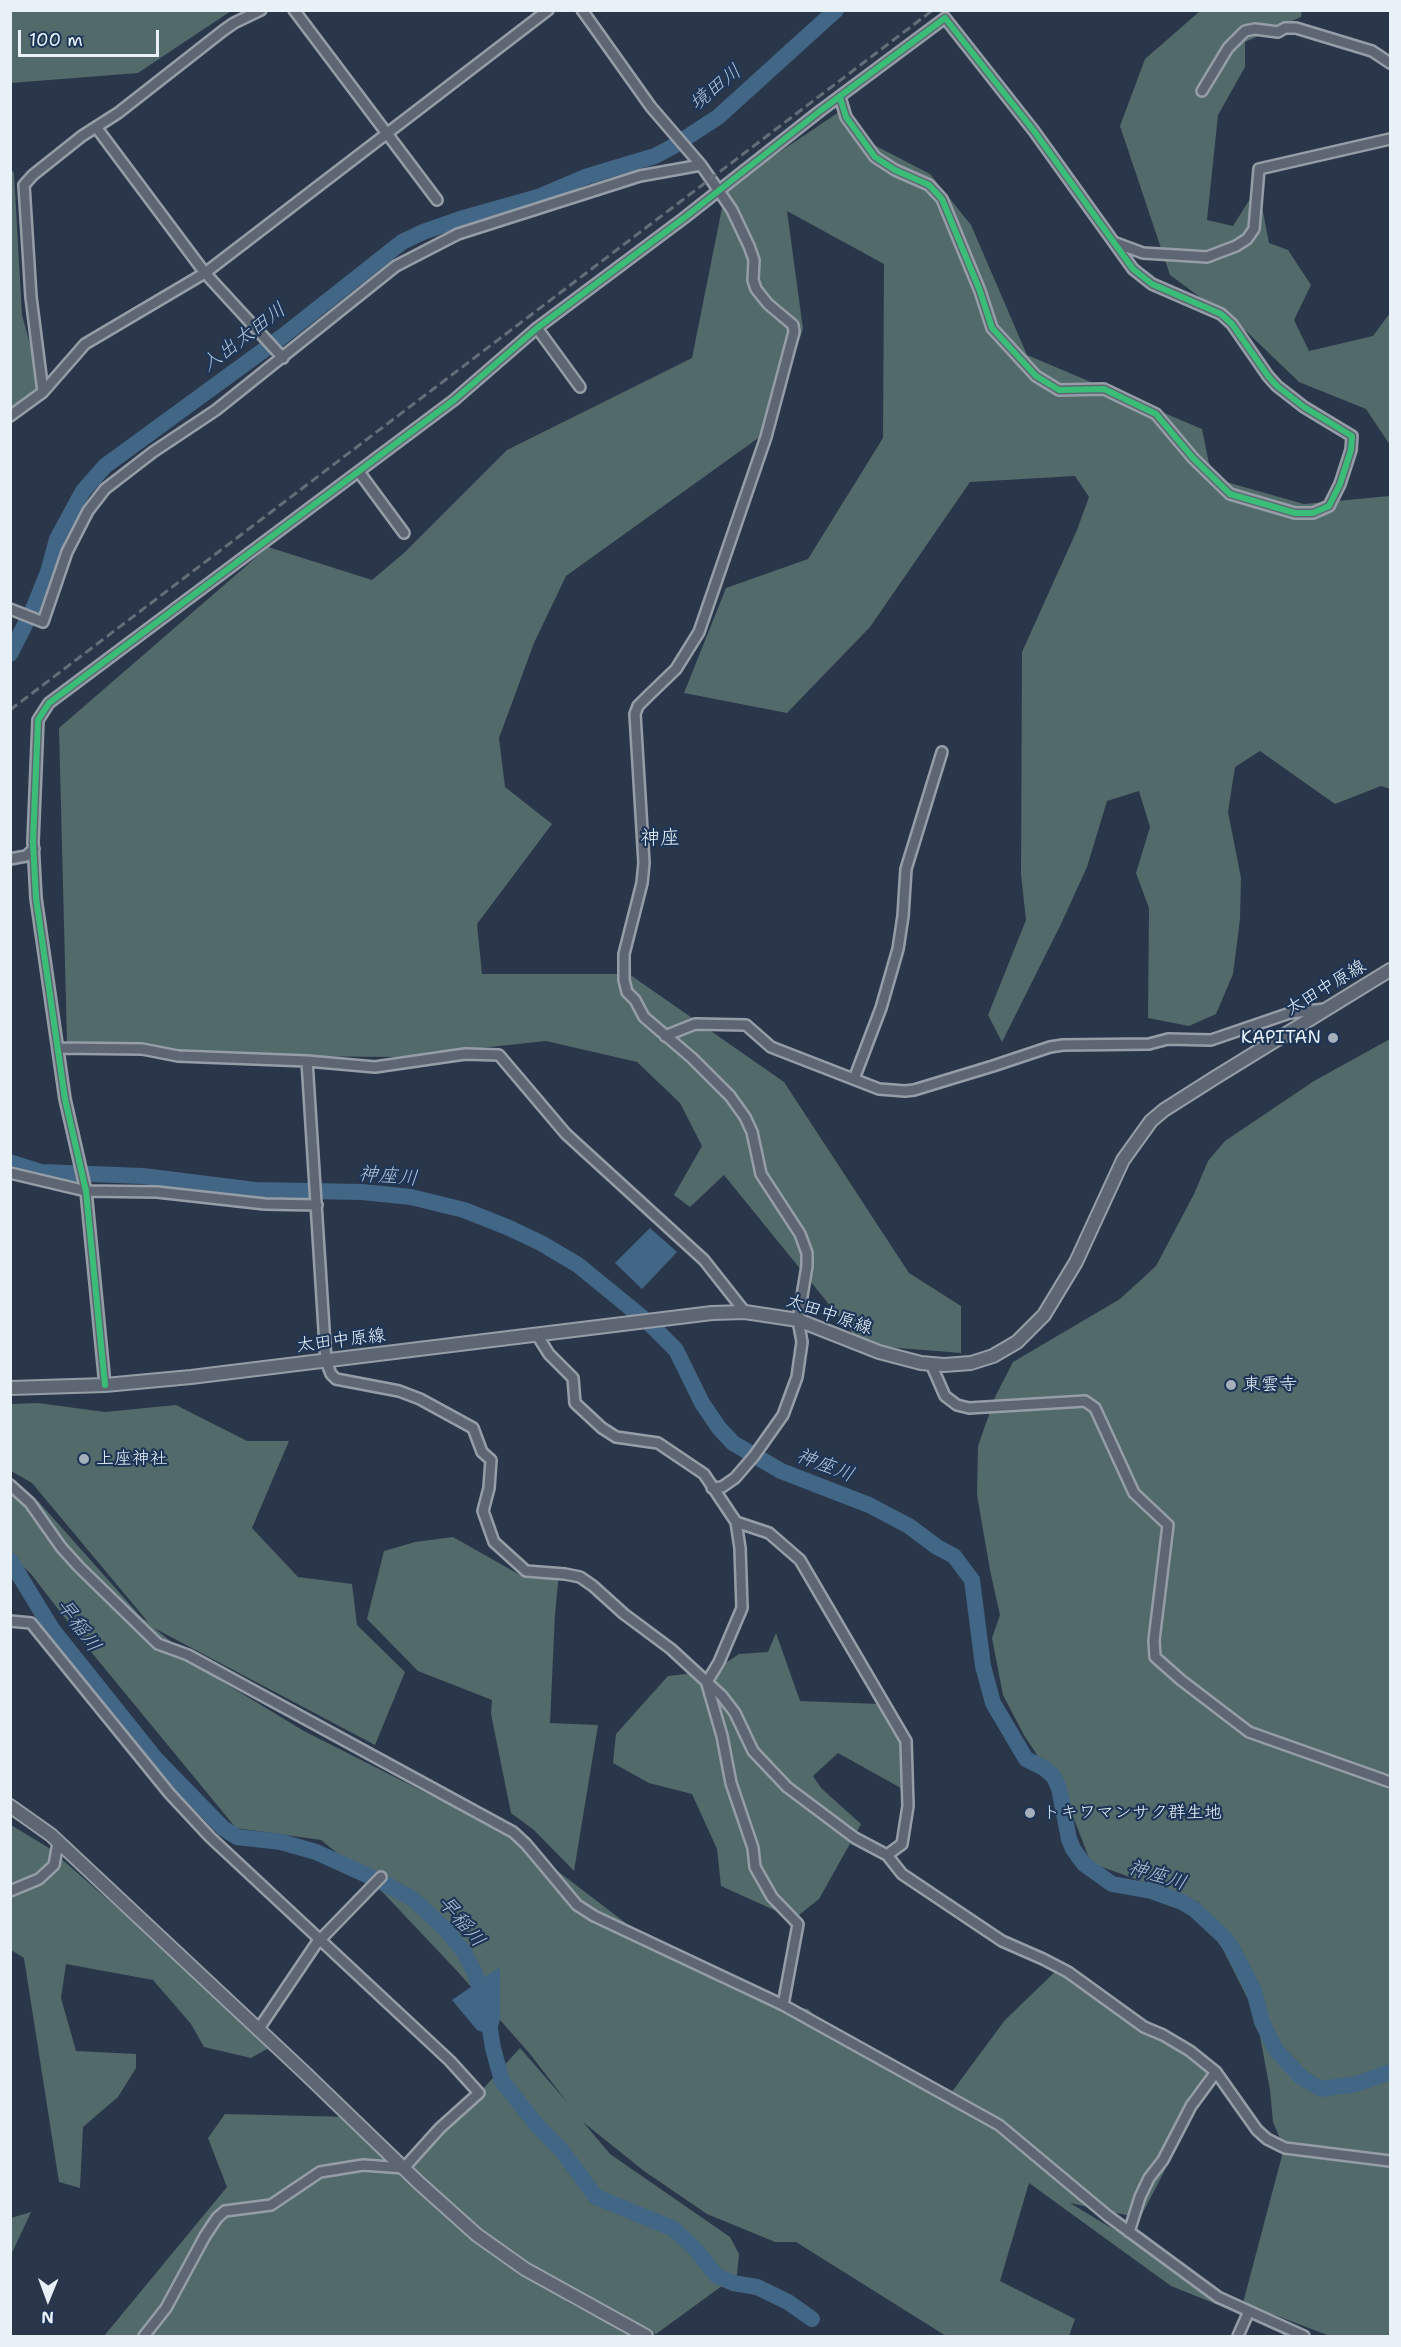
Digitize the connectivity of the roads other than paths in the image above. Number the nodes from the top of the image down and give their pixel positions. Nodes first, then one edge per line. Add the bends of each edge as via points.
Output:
1 (261, 10) edge
2 (294, 10) edge
3 (548, 10) edge
4 (582, 10) edge
5 (1390, 63) edge
6 (1202, 91) dead end
7 (840, 98) junction
8 (96, 127) junction
9 (388, 134) junction
10 (1390, 139) edge
11 (701, 165) junction
12 (720, 190) junction
13 (437, 200) dead end
14 (1116, 243) junction
15 (205, 273) junction
16 (537, 328) junction
17 (283, 358) junction
18 (580, 387) dead end
19 (43, 392) junction
20 (10, 416) edge
21 (359, 472) junction
22 (404, 533) dead end
23 (10, 609) edge
24 (942, 752) dead end
25 (34, 849) junction
26 (10, 859) edge
27 (1390, 970) edge
28 (1326, 1009) junction
29 (665, 1036) junction
30 (59, 1048) junction
31 (308, 1061) junction
32 (854, 1079) junction
33 (10, 1173) edge
34 (86, 1191) junction
35 (317, 1206) junction
36 (746, 1312) junction
37 (798, 1320) junction
38 (537, 1335) junction
39 (326, 1361) junction
40 (931, 1364) junction
41 (105, 1385) junction
42 (10, 1388) edge
43 (10, 1485) edge
44 (712, 1488) junction
45 (736, 1522) junction
46 (10, 1622) edge
47 (707, 1682) junction
48 (1390, 1782) edge
49 (10, 1806) edge
50 (58, 1843) junction
51 (887, 1855) junction
52 (381, 1877) dead end
53 (12, 1893) edge
54 (322, 1940) junction
55 (783, 2005) junction
56 (258, 2030) junction
57 (1216, 2072) junction
58 (1390, 2161) edge
59 (404, 2168) junction
60 (1129, 2232) junction
61 (1249, 2311) junction
62 (144, 2337) edge
63 (646, 2337) edge
64 (1238, 2337) edge
65 (1304, 2337) edge

1 - 8 street via 234,22
2 - 9 street
3 - 9 street
4 - 11 street via 651,107
5 - 6 street via 1372,51 1296,28 1278,32 1255,29 1245,31 1228,48
7 - 12 street
7 - 14 street via 945,18
7 - 14 street via 846,117 875,157 929,185 942,199 992,328 1036,376 1059,390 1104,388 1156,414 1230,494 1295,513 1312,513 1329,506 1352,450 1352,436 1277,386 1221,314 1152,284 1133,268
8 - 15 street
8 - 19 street via 24,185 31,297
9 - 13 street
9 - 15 street
10 - 14 street via 1259,170 1254,229 1236,246 1207,257 1143,253
11 - 12 street
11 - 17 street via 640,176 458,234 396,266
12 - 16 street
12 - 29 street via 749,246 756,290 793,325 794,332 766,437 699,632 676,669 638,706 635,714 644,863 624,954 624,980 627,992 644,1017
15 - 17 street
15 - 19 street via 85,344
16 - 18 street
16 - 21 street via 454,400
17 - 23 street via 105,489 88,511 67,552 43,622
19 - 20 street
21 - 22 street
21 - 25 street via 50,703 38,720
24 - 32 street via 906,870 898,949
25 - 26 street via 26,856
25 - 30 street via 36,898
27 - 28 main road, 太田中原線
28 - 32 street via 1290,1013 1211,1040 1050,1047 914,1090 879,1089
28 - 40 main road, 太田中原線 via 1151,1121 1123,1161 1066,1280 1044,1315 1017,1342 971,1363
29 - 32 street via 695,1024 746,1025 771,1047
29 - 37 street via 723,1089 745,1117 761,1174 800,1234 807,1266
30 - 31 street via 142,1049 201,1058
30 - 34 street
31 - 35 street
31 - 36 street via 375,1067 465,1054 499,1055 566,1134 704,1260
33 - 34 street
34 - 35 street via 157,1192
34 - 41 street
35 - 39 street
36 - 37 main road, 太田中原線
36 - 38 main road, 太田中原線
37 - 40 main road, 太田中原線 via 901,1360
37 - 44 street via 802,1342 796,1377 783,1415 735,1478 722,1487
38 - 39 main road, 太田中原線
38 - 44 street via 573,1378 575,1402 602,1428 616,1437 658,1443 704,1474
39 - 41 main road, 太田中原線
39 - 47 street via 336,1379 399,1391 472,1428 482,1452 491,1460 483,1511 494,1542 526,1571 580,1577
40 - 48 street via 945,1396 957,1405 969,1408 1085,1401 1095,1408 1134,1493 1168,1525 1155,1657 1250,1732
41 - 42 main road, 太田中原線
43 - 55 street via 30,1503 79,1567 158,1644 188,1655 513,1832 577,1905 594,1916
44 - 45 street
45 - 47 street via 742,1608
45 - 51 street via 769,1533 800,1560 906,1741 908,1806 902,1844
46 - 54 street via 31,1623 178,1803
47 - 51 street via 735,1713 764,1766 855,1838
47 - 55 street via 755,1867 772,1897 798,1924
49 - 50 main road
50 - 53 street via 54,1865 39,1879
50 - 56 main road
51 - 57 street via 902,1874 1002,1941 1068,1972
52 - 54 street
54 - 56 street
54 - 59 street via 479,2093
55 - 60 street via 999,2125
56 - 59 main road
57 - 58 street via 1257,2130 1284,2148
57 - 60 street via 1149,2178
59 - 62 street via 363,2165 320,2172 271,2205 225,2211 205,2236 166,2308
59 - 63 main road via 477,2235 506,2256
60 - 61 street via 1218,2297
61 - 64 street
61 - 65 street

